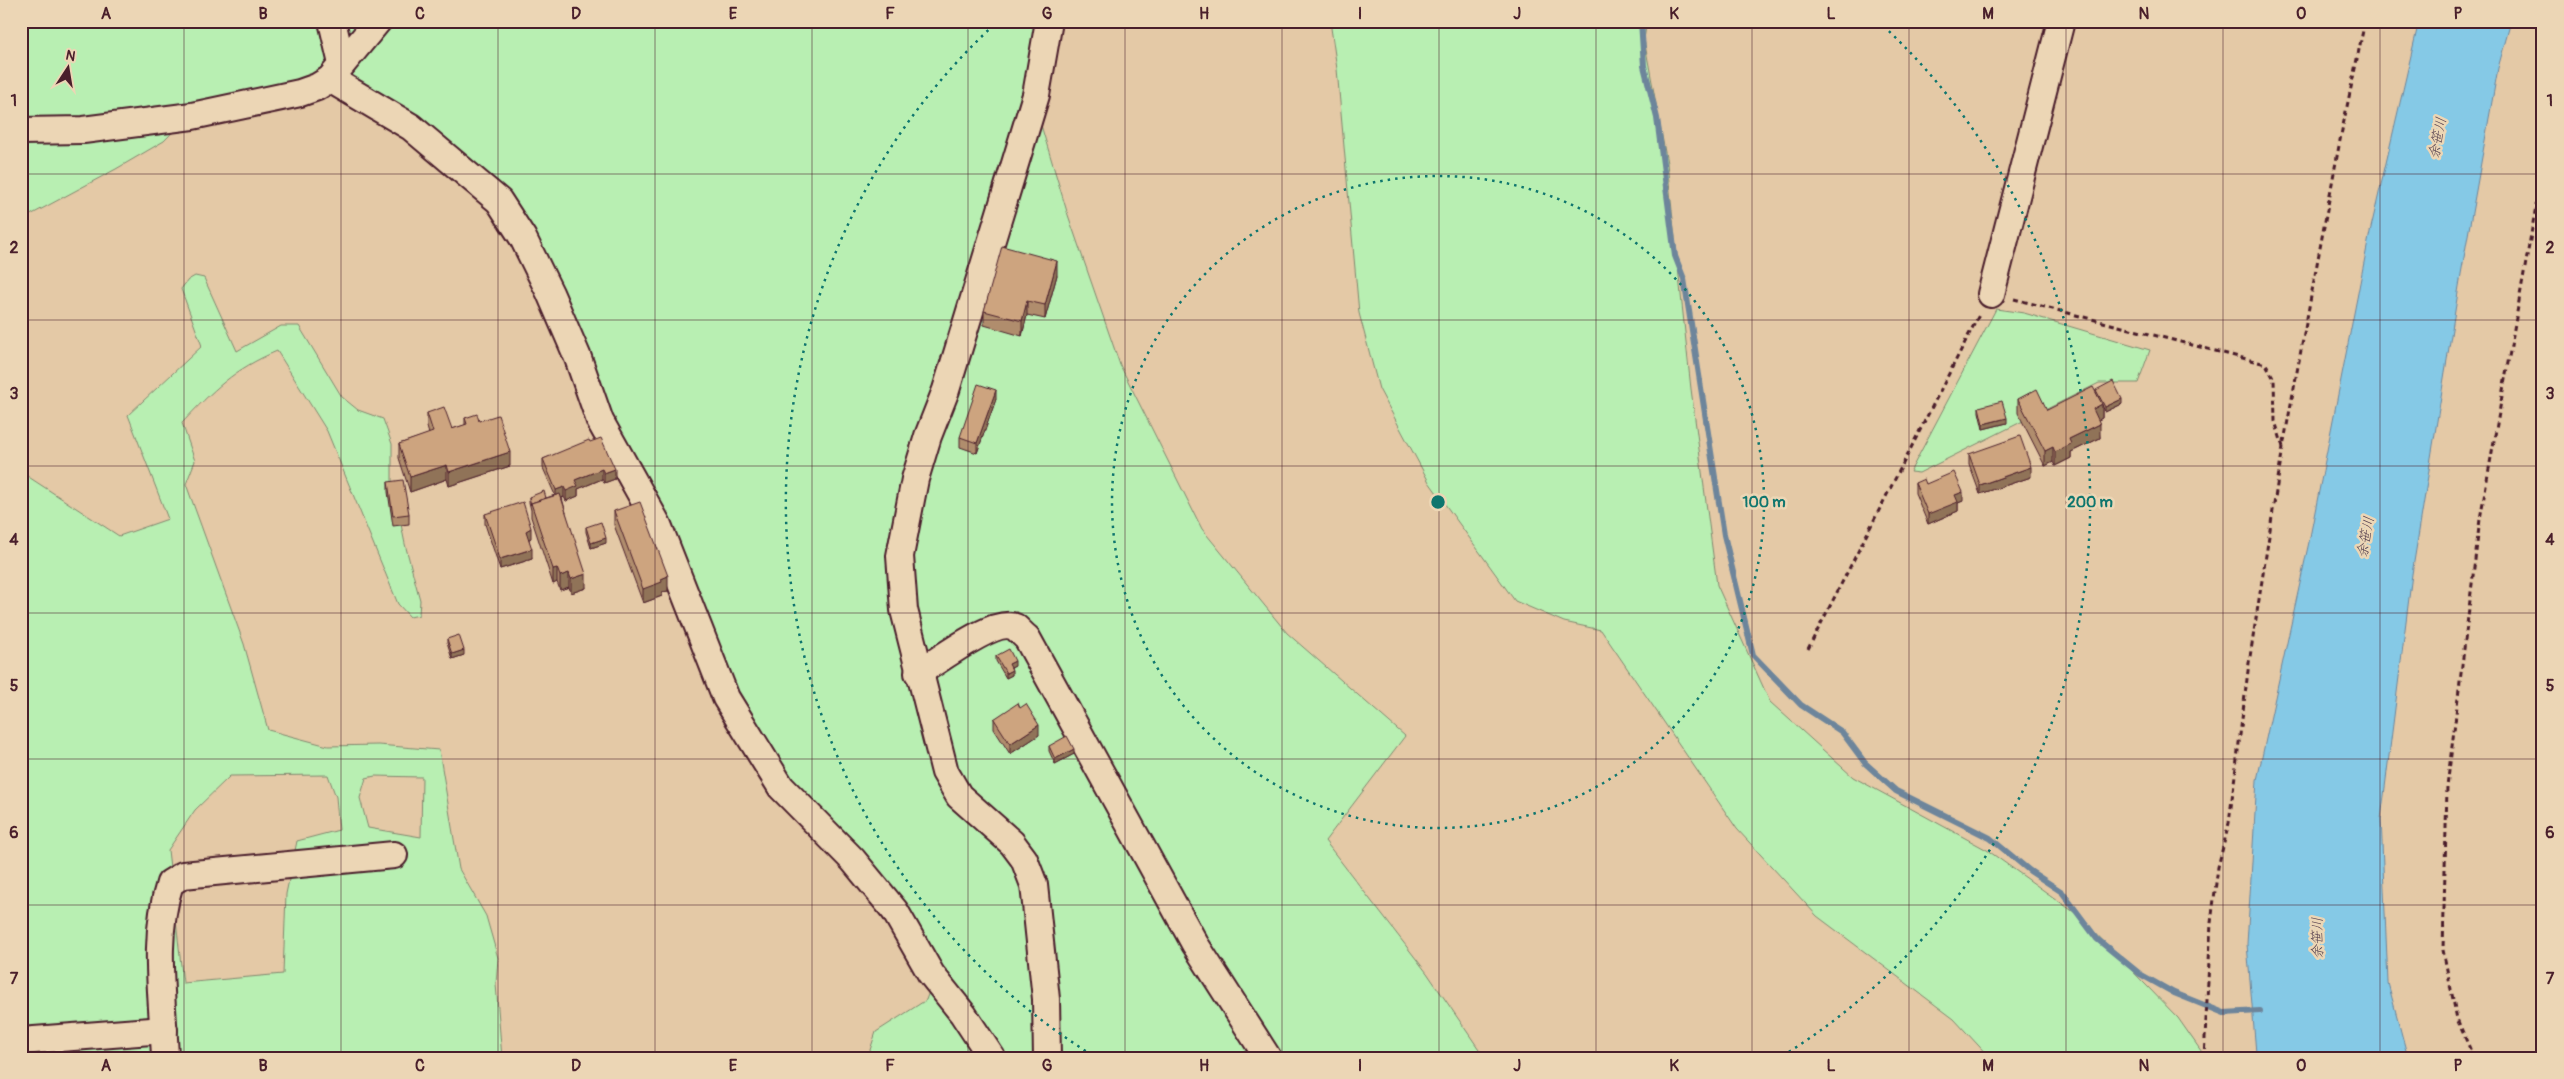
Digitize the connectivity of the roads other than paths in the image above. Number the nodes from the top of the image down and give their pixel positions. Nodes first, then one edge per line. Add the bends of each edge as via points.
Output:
1 (332, 21) edge
2 (378, 21) edge
3 (1049, 21) edge
4 (2060, 21) edge
5 (336, 72) junction
6 (21, 131) edge
7 (1991, 294) road end
8 (918, 674) junction
9 (394, 855) dead end
10 (164, 1030) junction
11 (21, 1041) edge
12 (165, 1058) edge
13 (992, 1058) edge
14 (1047, 1058) edge
15 (1268, 1058) edge

1 - 5 street
2 - 5 street
3 - 8 street via 1036,96 946,390 915,479 900,556 900,572 904,610
4 - 7 street
5 - 6 street via 300,93 192,116 83,130
5 - 13 street via 411,127 499,201 523,238 550,293 600,421 658,525 726,698 781,787 853,860 895,911 931,974
8 - 14 street via 945,772 959,796 1012,843 1024,859 1034,885 1046,999
8 - 15 street via 989,629 1015,627 1027,638 1196,944
9 - 10 street via 183,875 170,883 164,902 160,952
10 - 11 street
10 - 12 street

